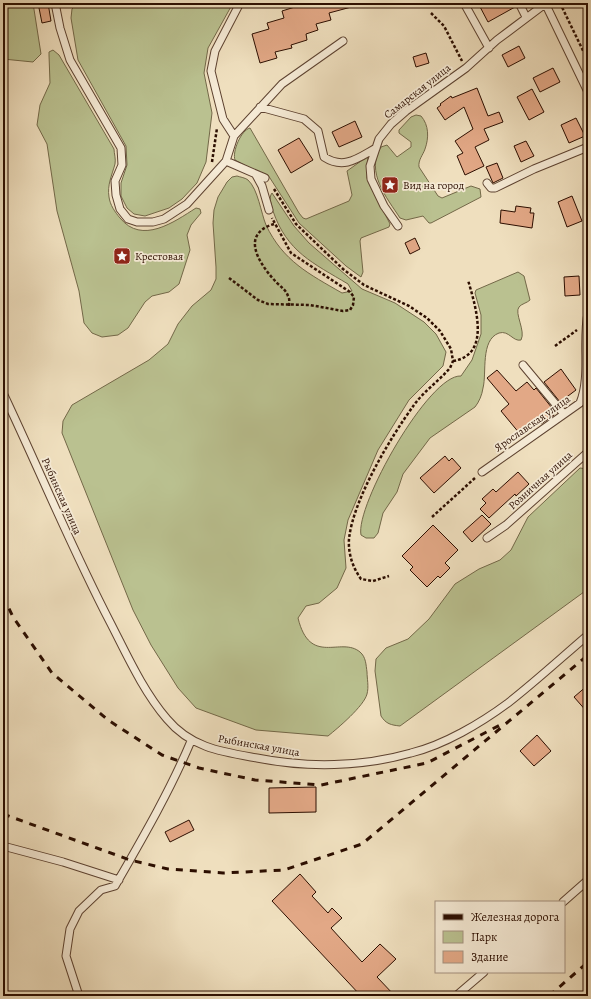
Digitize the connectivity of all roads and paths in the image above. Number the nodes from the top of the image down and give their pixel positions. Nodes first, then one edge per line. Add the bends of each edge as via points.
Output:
1 (55, 3) edge
2 (240, 3) edge
3 (464, 3) edge
4 (519, 3) edge
5 (545, 3) edge
6 (560, 3) edge
7 (431, 13) dead end
8 (526, 17) junction
9 (343, 41) dead end
10 (489, 48) junction
11 (588, 61) edge
12 (466, 68) junction
13 (588, 92) edge
14 (260, 107) junction
15 (220, 109) junction
16 (234, 136) junction
17 (588, 147) edge
18 (376, 148) junction
19 (226, 161) junction
20 (209, 169) dead end
21 (256, 175) junction
22 (265, 178) joint
23 (489, 186) dead end
24 (268, 210) joint
25 (274, 224) junction
26 (398, 226) dead end
27 (229, 278) dead end
28 (468, 280) dead end
29 (289, 306) junction
30 (588, 314) edge
31 (566, 339) dead end
32 (555, 346) dead end
33 (452, 361) junction
34 (523, 365) dead end
35 (3, 393) edge
36 (563, 413) junction
37 (588, 452) edge
38 (482, 472) joint
39 (432, 517) dead end
40 (487, 538) dead end
41 (389, 576) dead end
42 (588, 635) edge
43 (191, 741) junction
44 (3, 846) edge
45 (119, 880) junction
46 (588, 880) edge
47 (564, 901) edge
48 (483, 973) edge
49 (79, 996) edge
50 (456, 996) edge

1 - 19 lane via 70,60 120,148 122,165 115,181 116,195 120,209 128,219 136,222 153,222 175,213 187,204
2 - 15 lane via 212,61 211,71
3 - 10 lane
4 - 8 lane
5 - 8 lane, Самарская улица
5 - 13 lane
6 - 11 path
7 - 12 path via 444,26
8 - 10 lane, Самарская улица
9 - 14 lane via 282,84
10 - 12 lane, Самарская улица
12 - 18 lane, Самарская улица via 391,124 379,139
14 - 16 lane
14 - 18 lane via 304,119 318,131 324,157 334,162 345,164
15 - 16 lane
15 - 20 path
16 - 19 lane
17 - 23 lane
18 - 26 lane, Самарская улица via 370,166 371,179 384,206
19 - 21 lane
21 - 22 lane
21 - 24 lane via 262,186
22 - 33 path via 296,224 343,269 364,284 397,299 427,318 447,340
24 - 25 path
25 - 29 path via 262,229 257,235 256,250 262,265 285,291 289,298
25 - 29 path via 291,253 344,287 354,298 350,310 343,311 310,305
27 - 29 path via 258,300 268,304
28 - 33 path via 478,314 479,333 473,348 462,360
30 - 36 lane, Ярославская улица via 585,392 580,403
31 - 32 path
33 - 41 path via 446,373 414,405 382,454 353,522 349,541 354,569 361,579 373,581
34 - 36 lane
35 - 43 lane, Рыбинская улица via 56,511 124,650 168,721
36 - 38 lane, Ярославская улица
37 - 40 lane, Розничная улица via 506,525
38 - 39 path
42 - 43 lane, Рыбинская улица via 507,704 459,734 412,753 363,762 315,765 275,762 231,754
43 - 45 lane
44 - 45 lane
45 - 49 lane via 115,886 101,890 79,911 70,929 66,956
46 - 47 lane
48 - 50 lane

